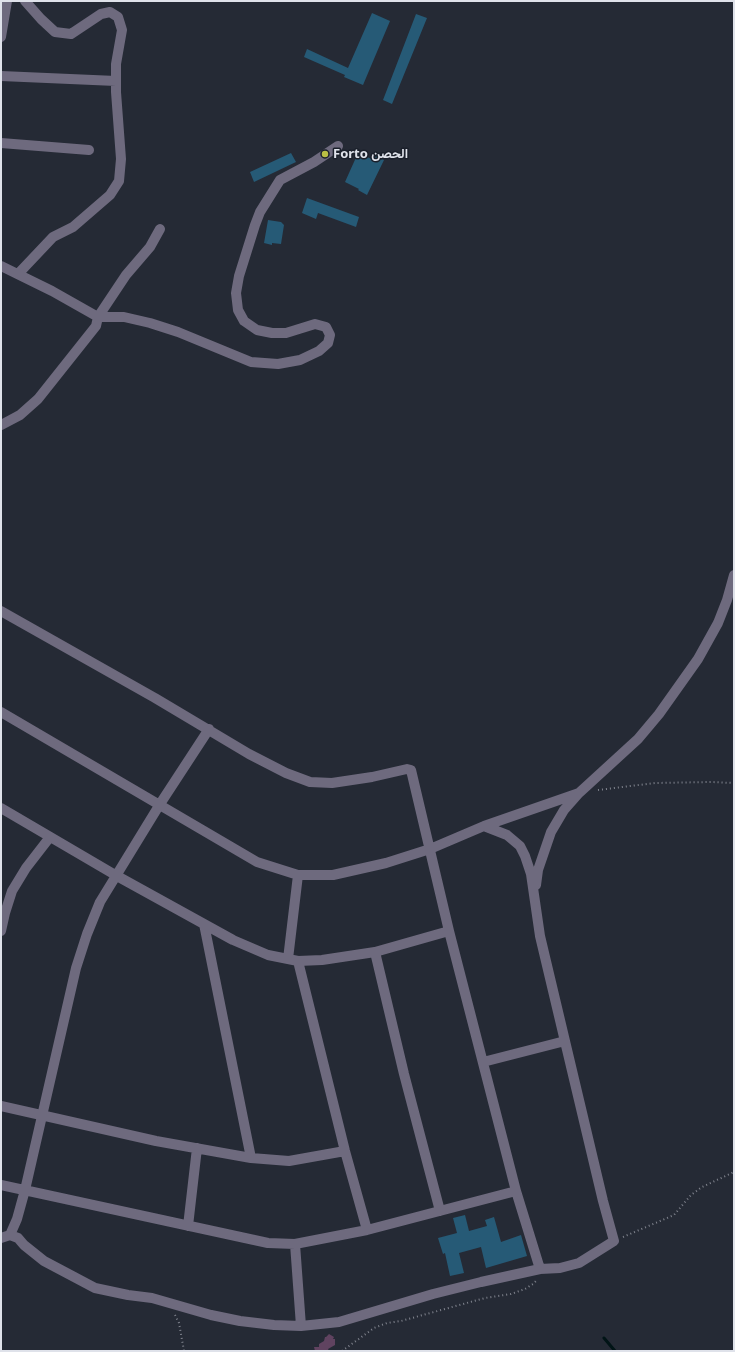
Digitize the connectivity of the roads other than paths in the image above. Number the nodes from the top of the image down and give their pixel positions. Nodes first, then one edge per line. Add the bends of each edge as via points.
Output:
1 (7, 1) edge
2 (25, 1) edge
3 (1, 37) edge
4 (1, 76) edge
5 (116, 81) junction
6 (1, 143) edge
7 (338, 146) dead end
8 (90, 150) dead end
9 (160, 229) dead end
10 (1, 266) edge
11 (18, 274) junction
12 (98, 317) junction
13 (1, 426) edge
14 (734, 574) edge
15 (2, 613) edge
16 (1, 712) edge
17 (209, 729) junction
18 (579, 793) junction
19 (160, 804) junction
20 (1, 808) edge
21 (484, 826) junction
22 (50, 837) junction
23 (430, 849) junction
24 (298, 875) junction
25 (117, 876) junction
26 (534, 896) junction
27 (204, 924) junction
28 (1, 931) edge
29 (449, 931) junction
30 (375, 952) junction
31 (293, 960) junction
32 (565, 1041) junction
33 (482, 1062) junction
34 (1, 1106) edge
35 (42, 1115) junction
36 (197, 1148) junction
37 (344, 1151) junction
38 (251, 1158) junction
39 (1, 1185) edge
40 (25, 1190) junction
41 (516, 1191) junction
42 (440, 1211) junction
43 (188, 1226) junction
44 (367, 1230) junction
45 (5, 1236) edge
46 (295, 1244) junction
47 (540, 1269) junction
48 (301, 1326) junction

1 - 3 street
2 - 5 street via 55,32 72,34 101,14 110,12 118,17 122,30
4 - 5 street
5 - 11 street via 121,159 119,181 110,196 54,238
6 - 8 street
7 - 12 street via 280,180 260,212 236,293 241,316 257,330 286,333 315,324 326,328 330,334 328,343 319,351 300,360 278,364 251,362 150,323 124,317
9 - 12 street
10 - 11 street
11 - 12 street
12 - 13 street via 96,326 38,399 20,415
14 - 18 street via 718,623 680,686 638,739
15 - 17 street
16 - 19 street
17 - 19 street
17 - 23 street via 249,754 310,782 332,783 411,770
18 - 21 street
18 - 26 street via 564,810 551,832 538,870
19 - 24 street via 257,862
19 - 25 street
20 - 22 street
21 - 23 street
21 - 26 street via 507,835 520,846 531,874
22 - 25 street
22 - 28 street via 12,891
23 - 24 street via 333,875
23 - 29 street
24 - 31 street
25 - 27 street
25 - 35 street via 100,902 76,968
26 - 32 street via 540,936
27 - 31 street via 268,955
27 - 38 street
29 - 30 street
29 - 33 street
30 - 31 street via 322,960
30 - 42 street
31 - 37 street
32 - 33 street
32 - 47 street via 614,1241 579,1263 560,1268
33 - 41 street
34 - 35 street
35 - 36 street
35 - 40 street
36 - 38 street
36 - 43 street
37 - 38 street via 289,1161
37 - 44 street
39 - 40 street
40 - 43 street
40 - 45 street via 17,1219
41 - 42 street
41 - 47 street
42 - 44 street
43 - 46 street via 268,1243
44 - 46 street
45 - 48 street via 18,1238 44,1261 95,1288 152,1298 211,1315 274,1325
46 - 48 street
47 - 48 street via 433,1294 340,1322

